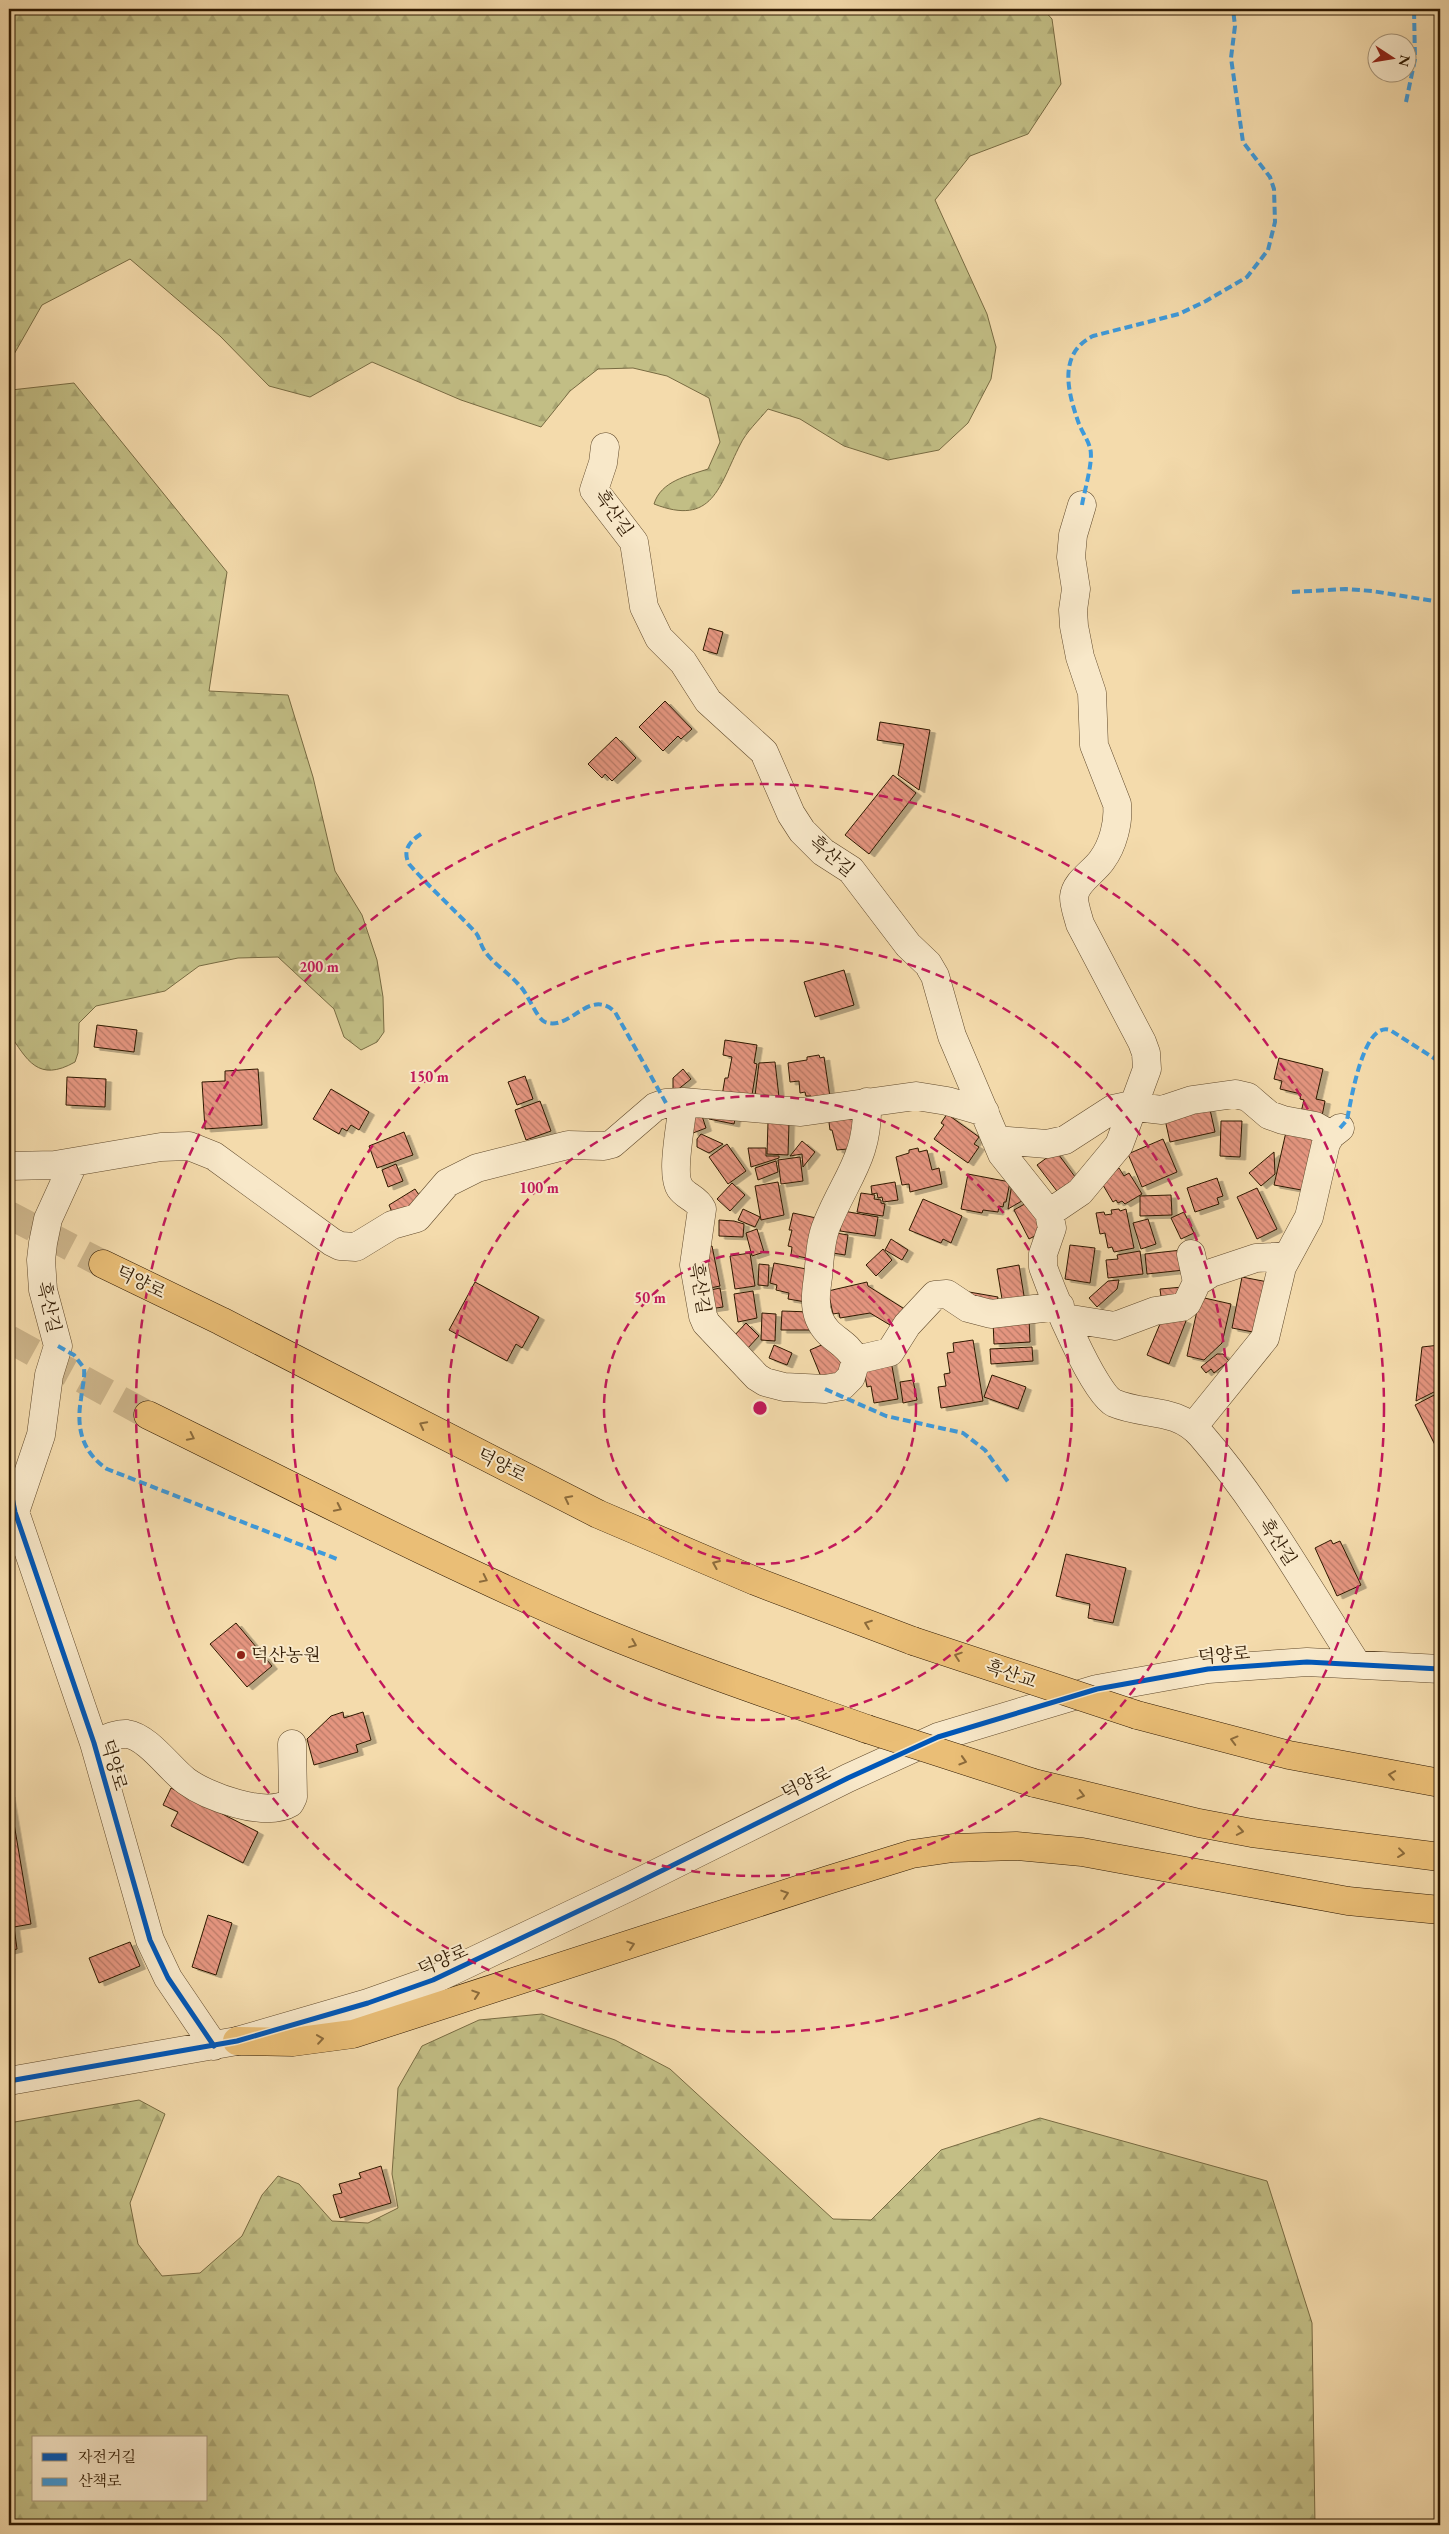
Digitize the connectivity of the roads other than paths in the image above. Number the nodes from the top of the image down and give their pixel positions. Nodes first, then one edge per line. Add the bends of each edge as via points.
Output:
1 (605, 448) dead end
2 (1082, 505) dead end
3 (684, 1102) junction
4 (867, 1102) junction
5 (1132, 1107) junction
6 (985, 1112) junction
7 (996, 1140) junction
8 (74, 1162) junction
9 (9, 1166) edge
10 (1049, 1213) junction
11 (1191, 1254) dead end
12 (1286, 1256) junction
13 (103, 1264) tunnel mouth
14 (1197, 1282) junction
15 (1062, 1312) junction
16 (856, 1360) junction
17 (148, 1415) tunnel mouth
18 (1193, 1427) junction
19 (9, 1482) edge
20 (15, 1512) junction
21 (913, 1641) joint
22 (1356, 1663) junction
23 (1440, 1669) edge
24 (94, 1743) junction
25 (292, 1744) dead end
26 (1440, 1783) edge
27 (1440, 1857) edge
28 (1440, 1910) edge
29 (225, 2044) junction
30 (9, 2081) edge

1 - 6 street, 흑산길 via 594,490 634,542 644,607 652,629 683,662 708,701 764,752 791,814 802,831 823,852 851,870 908,945 928,964 935,976 952,1036
2 - 5 street via 1072,550 1076,589 1074,626 1093,703 1094,745 1118,812 1108,851 1078,886 1074,896 1080,924 1146,1053 1147,1069
3 - 4 street via 801,1112
3 - 8 street via 655,1107 612,1144 568,1145 477,1168 447,1183 417,1218 392,1225 362,1245 350,1248 332,1242 222,1161 202,1150 189,1146 161,1147
3 - 16 street, 흑산길 via 677,1177 681,1190 696,1200 702,1209 695,1274 706,1323 757,1377 775,1385 837,1388 848,1381
4 - 6 street via 916,1096 947,1100
4 - 16 street via 867,1125 859,1159 824,1230 816,1291 817,1312 823,1326 831,1337 844,1343
5 - 7 street via 1113,1109 1058,1142 1038,1144
5 - 10 street via 1113,1154 1080,1192
5 - 12 street via 1162,1110 1209,1096 1242,1094 1283,1120 1336,1131 1326,1143 1307,1222
6 - 7 street, 흑산길
7 - 10 street, 흑산길 via 1010,1166
8 - 9 street
8 - 20 street, 흑산길 via 48,1219 43,1243 43,1290 58,1346 49,1375 42,1435
10 - 15 street, 흑산길 via 1052,1228 1042,1260
11 - 14 street
12 - 14 street via 1256,1258 1211,1273
12 - 18 street via 1265,1338
21 -> 13 main road, 덕양로 via 755,1580 598,1514
14 - 15 street via 1182,1307 1155,1311 1115,1326
15 - 16 street via 991,1314 968,1308 946,1294 935,1295 908,1325 890,1352
15 - 18 street, 흑산길 via 1104,1396 1124,1406 1184,1420
17 -> 27 main road, bridge via 587,1626 674,1661 867,1729 1034,1783 1144,1812 1344,1846
18 - 22 street, 흑산길 via 1240,1482
19 - 20 street, 덕양로
20 - 24 street, 덕양로
26 -> 21 main road, 흑산교, bridge via 1289,1755 1137,1715
22 - 23 street, 덕양로
22 - 29 street, 덕양로 via 1307,1662 1208,1669 1097,1689 946,1734 848,1778 433,1980 368,2003
24 - 25 street via 123,1734 136,1736 186,1781 203,1791 237,1803 273,1809 290,1803 293,1797
24 - 29 street, 덕양로 via 150,1940 168,1978
29 -> 28 main road via 293,2042 353,2034 828,1880 912,1854 953,1848 1016,1846 1082,1852 1348,1901
29 - 30 street, 덕양로

